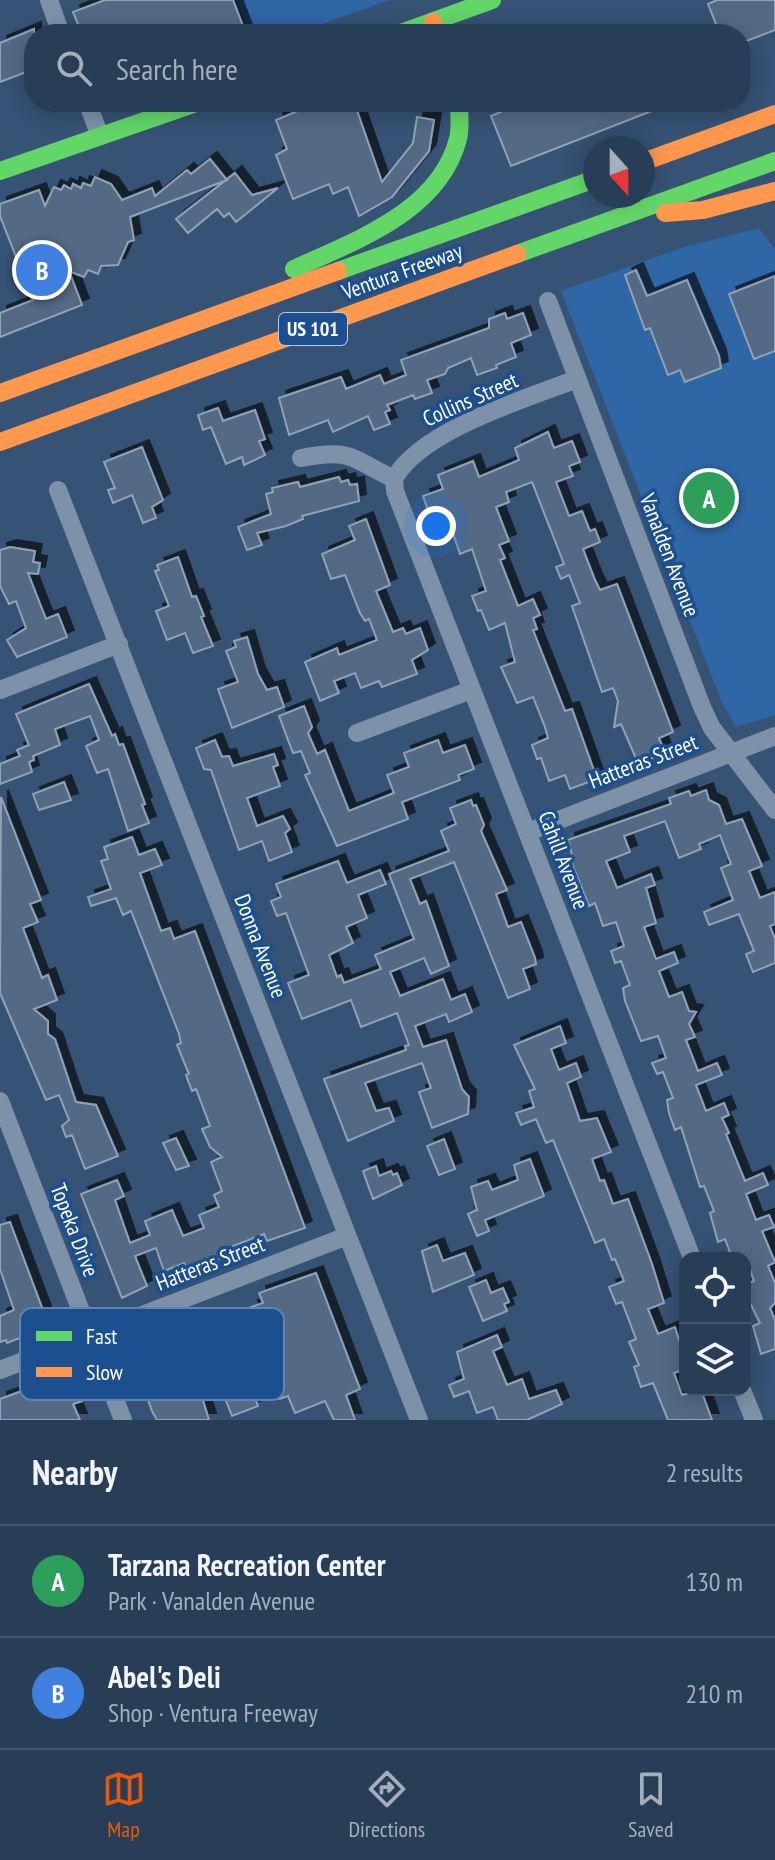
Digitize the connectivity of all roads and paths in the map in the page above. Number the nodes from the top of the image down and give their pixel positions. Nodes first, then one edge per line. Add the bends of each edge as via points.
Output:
1 (49, 0) edge
2 (492, 0) edge
3 (57, 24) edge
4 (443, 24) edge
5 (91, 112) edge
6 (170, 112) edge
7 (459, 112) edge
8 (775, 114) edge
9 (100, 136) junction
10 (655, 158) edge
11 (775, 161) edge
12 (0, 171) edge
13 (583, 183) edge
14 (775, 191) edge
15 (626, 215) junction
16 (548, 301) dead end
17 (143, 341) junction
18 (577, 379) junction
19 (0, 393) edge
20 (0, 442) edge
21 (301, 458) dead end
22 (394, 479) junction
23 (58, 490) dead end
24 (119, 644) junction
25 (0, 690) edge
26 (471, 690) junction
27 (357, 733) dead end
28 (775, 736) edge
29 (731, 753) junction
30 (775, 810) edge
31 (528, 832) junction
32 (0, 1101) edge
33 (347, 1236) junction
34 (690, 1252) edge
35 (79, 1308) edge
36 (162, 1308) edge
37 (20, 1362) edge
38 (0, 1370) edge
39 (744, 1396) edge
40 (115, 1400) edge
41 (123, 1420) edge
42 (419, 1420) edge
43 (754, 1420) edge

1 - 3 street
2 - 4 main road
5 - 9 street
6 - 9 main road
7 - 17 main road via 459,138 451,161 420,202 374,230
8 - 10 main road
9 - 12 main road
11 - 15 main road, Ventura Freeway / US 101
13 - 17 main road, Ventura Freeway / US 101
14 - 15 main road via 703,210
15 - 20 main road, Ventura Freeway / US 101
16 - 18 street, Vanalden Avenue
17 - 19 main road, Ventura Freeway / US 101
18 - 22 street, Collins Street via 436,437
18 - 29 street, Vanalden Avenue via 702,707
21 - 22 street via 333,452
22 - 26 street, Cahill Avenue
23 - 24 street, Donna Avenue
24 - 25 street
24 - 33 street, Donna Avenue
26 - 27 street
26 - 31 street, Cahill Avenue
28 - 29 street, Hatteras Street
29 - 30 street, Vanalden Avenue
29 - 31 street, Hatteras Street
31 - 34 street, Cahill Avenue
32 - 35 street, Topeka Drive
33 - 36 street, Hatteras Street
33 - 42 street, Donna Avenue
37 - 38 street, Hatteras Street
39 - 43 street
40 - 41 street, Topeka Drive

